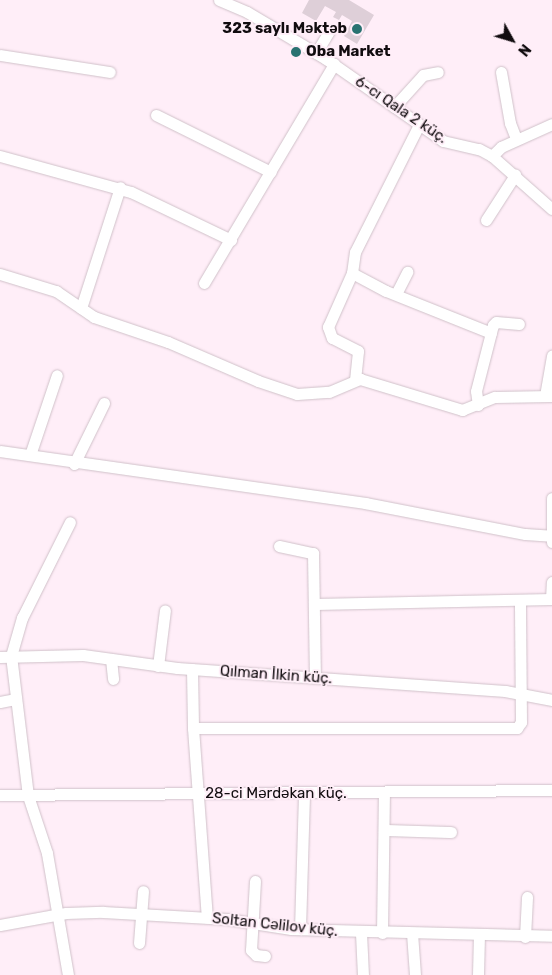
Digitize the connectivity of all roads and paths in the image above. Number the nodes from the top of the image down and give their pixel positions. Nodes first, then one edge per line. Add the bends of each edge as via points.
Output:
1 (219, 0) edge
2 (329, 31) dead end
3 (316, 53) junction
4 (0, 55) edge
5 (334, 64) junction
6 (110, 72) dead end
7 (438, 72) dead end
8 (501, 72) dead end
9 (394, 107) junction
10 (156, 114) dead end
11 (552, 124) edge
12 (419, 125) junction
13 (516, 139) junction
14 (0, 156) edge
15 (492, 156) junction
16 (271, 172) junction
17 (514, 175) junction
18 (120, 187) junction
19 (552, 209) edge
20 (486, 220) dead end
21 (231, 240) junction
22 (407, 272) dead end
23 (352, 273) junction
24 (0, 274) edge
25 (204, 283) dead end
26 (396, 294) junction
27 (81, 308) junction
28 (519, 324) dead end
29 (491, 333) junction
30 (552, 356) edge
31 (57, 375) dead end
32 (354, 380) junction
33 (549, 396) edge
34 (104, 403) dead end
35 (478, 405) junction
36 (0, 451) edge
37 (30, 455) junction
38 (74, 464) junction
39 (552, 498) edge
40 (70, 522) dead end
41 (551, 536) edge
42 (552, 542) edge
43 (279, 546) dead end
44 (552, 582) edge
45 (552, 599) edge
46 (520, 601) junction
47 (315, 604) junction
48 (165, 610) dead end
49 (6, 656) edge
50 (110, 659) junction
51 (158, 666) junction
52 (192, 670) junction
53 (315, 677) junction
54 (112, 680) dead end
55 (522, 694) junction
56 (15, 699) junction
57 (552, 700) edge
58 (0, 702) edge
59 (193, 728) junction
60 (552, 790) edge
61 (304, 793) junction
62 (384, 793) junction
63 (199, 794) junction
64 (0, 795) edge
65 (28, 796) junction
66 (384, 830) junction
67 (451, 832) dead end
68 (255, 881) dead end
69 (143, 891) dead end
70 (527, 897) dead end
71 (57, 915) junction
72 (142, 915) junction
73 (207, 917) junction
74 (254, 922) junction
75 (0, 926) edge
76 (300, 929) junction
77 (360, 933) junction
78 (412, 933) junction
79 (382, 934) junction
80 (479, 934) junction
81 (552, 936) edge
82 (525, 937) junction
83 (139, 943) dead end
84 (265, 956) dead end
85 (68, 975) edge
86 (363, 975) edge
87 (415, 975) edge
88 (478, 975) edge

1 - 3 street, 6-cı Qala 2 küç. via 247,12
2 - 3 street
3 - 5 street, 6-cı Qala 2 küç.
4 - 6 street
5 - 9 street, 6-cı Qala 2 küç.
5 - 16 street
7 - 9 street via 424,75
8 - 13 street
9 - 12 street, 6-cı Qala 2 küç.
10 - 16 street
11 - 13 street
12 - 15 street, 6-cı Qala 2 küç. via 448,143 479,149
12 - 23 street via 355,252
13 - 15 street
14 - 18 street
15 - 17 street, 6-cı Qala 2 küç.
16 - 21 street
17 - 19 street, 6-cı Qala 2 küç.
17 - 20 street
18 - 21 street
18 - 27 street
21 - 25 street
22 - 26 street
23 - 26 street
23 - 32 street via 328,332 332,338 358,351
24 - 27 street via 56,291
26 - 29 street
27 - 32 street via 94,317 168,342 258,381 297,394 329,392
28 - 29 street via 496,322
29 - 35 street via 476,391
30 - 33 street
31 - 37 street
32 - 35 street via 369,380 462,410
33 - 35 street via 505,396
34 - 38 street
36 - 37 street
37 - 38 street
38 - 41 street via 365,503 525,534
39 - 41 street
40 - 49 street
41 - 42 street
43 - 47 street via 313,553
44 - 45 street
45 - 46 street
46 - 47 street
46 - 55 street
47 - 53 street
48 - 51 street
49 - 50 street, Qılman İlkin küç. via 66,654
49 - 56 street
50 - 51 street, Qılman İlkin küç.
50 - 54 street
51 - 52 street, Qılman İlkin küç.
52 - 53 street, Qılman İlkin küç.
52 - 59 street
53 - 55 street, Qılman İlkin küç.
55 - 57 street, Qılman İlkin küç.
55 - 59 street via 521,722 515,728
56 - 58 street
56 - 65 street
59 - 63 street
60 - 62 street, 28-ci Mərdəkan küç.
61 - 62 street, 28-ci Mərdəkan küç.
61 - 63 street, 28-ci Mərdəkan küç.
61 - 76 street
62 - 66 street
63 - 65 street, 28-ci Mərdəkan küç.
63 - 73 street
64 - 65 street, 28-ci Mərdəkan küç.
65 - 71 street via 47,853
66 - 67 street
66 - 79 street
68 - 74 street
69 - 72 street
70 - 82 street
71 - 72 street, Soltan Cəlilov küç. via 103,912
71 - 75 street, Soltan Cəlilov küç.
71 - 85 street
72 - 73 street, Soltan Cəlilov küç.
72 - 83 street
73 - 74 street, Soltan Cəlilov küç.
74 - 76 street, Soltan Cəlilov küç.
74 - 84 street via 251,950 256,955
76 - 77 street, Soltan Cəlilov küç.
77 - 79 street, Soltan Cəlilov küç.
77 - 86 street
78 - 79 street, Soltan Cəlilov küç.
78 - 80 street, Soltan Cəlilov küç.
78 - 87 street
80 - 82 street, Soltan Cəlilov küç.
80 - 88 street
81 - 82 street, Soltan Cəlilov küç.

